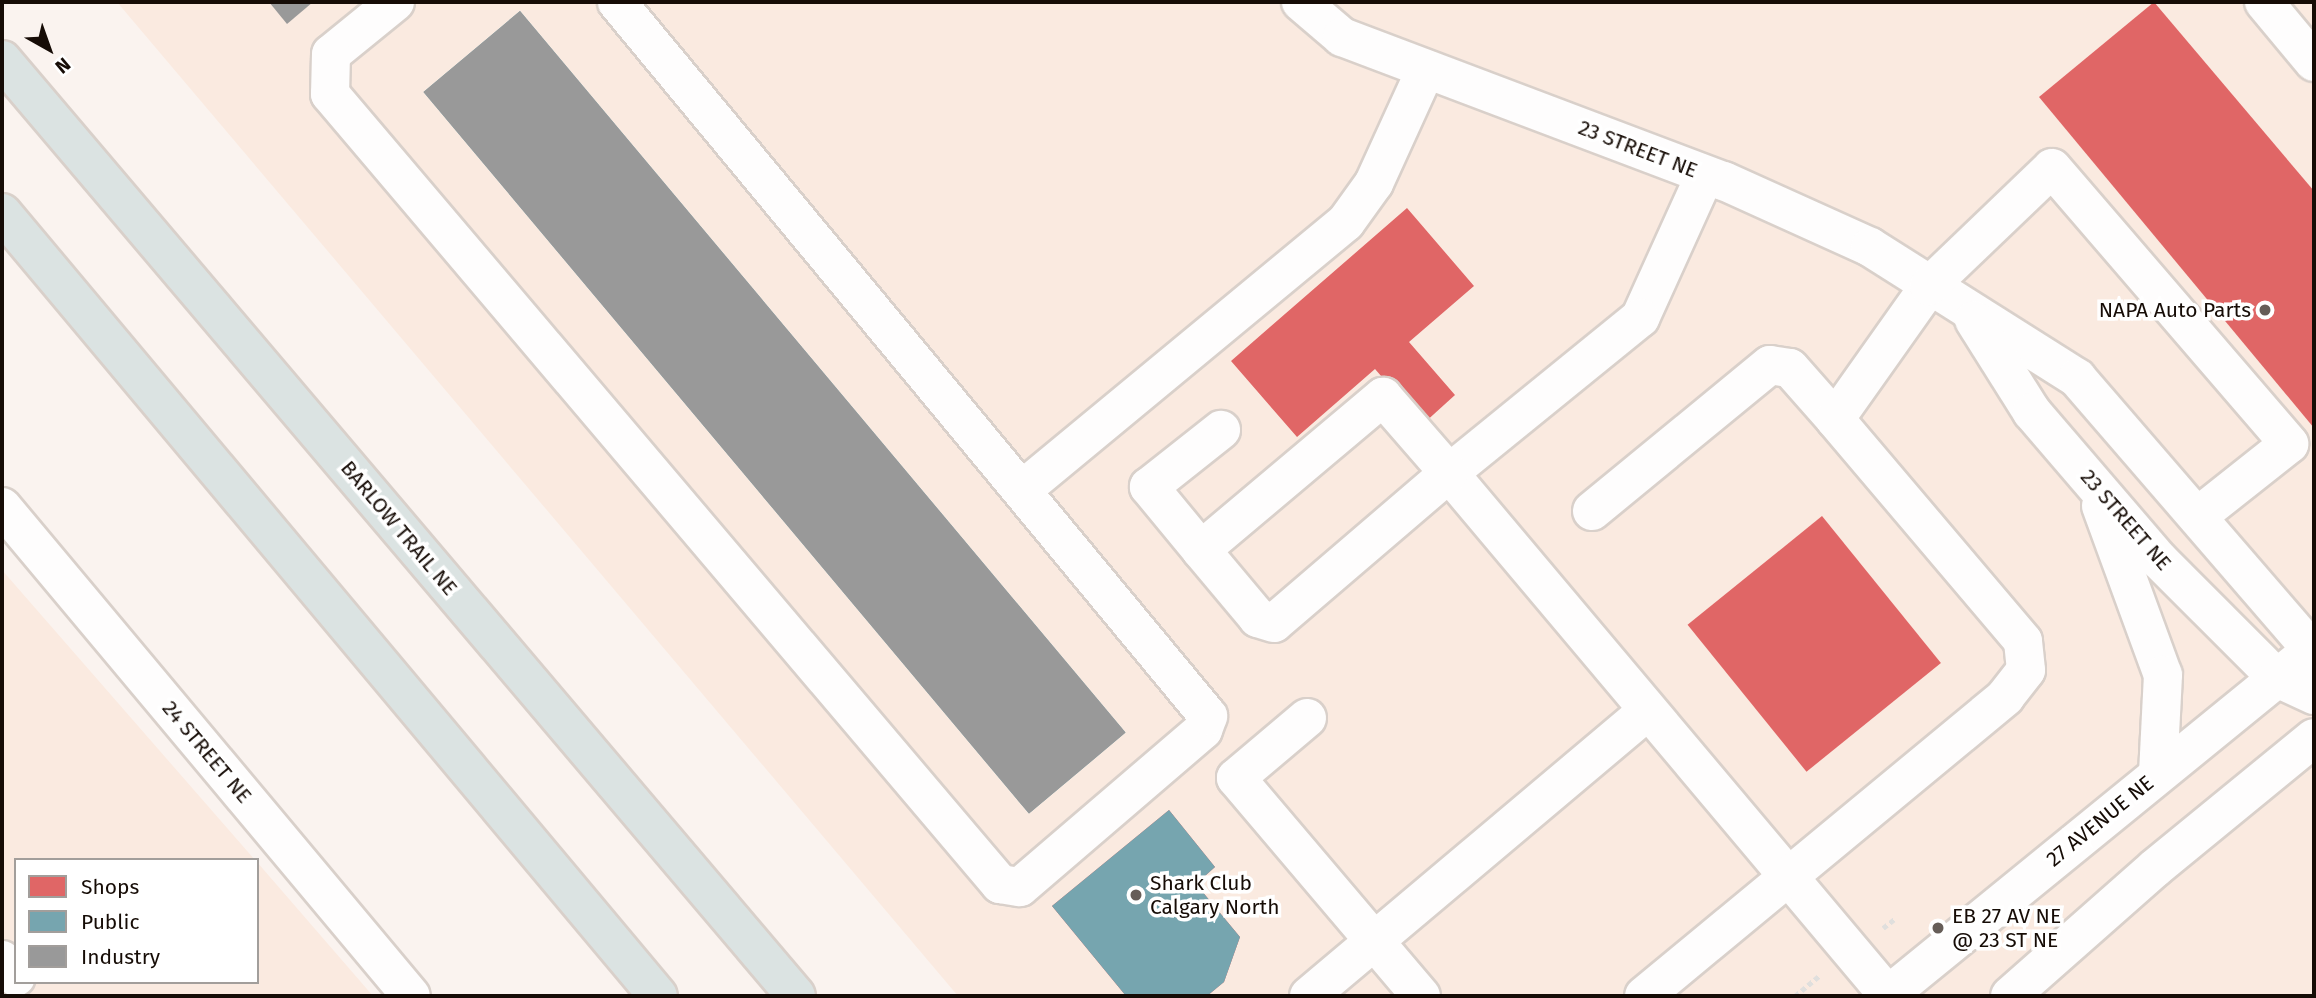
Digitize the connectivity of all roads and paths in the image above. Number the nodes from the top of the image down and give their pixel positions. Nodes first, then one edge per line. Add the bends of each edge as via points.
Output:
1 (395, 2) edge
2 (617, 2) edge
3 (1301, 2) edge
4 (2264, 2) edge
5 (5, 60) edge
6 (2314, 62) edge
7 (1426, 69) junction
8 (1705, 175) junction
9 (2, 213) edge
10 (1929, 286) junction
11 (1969, 313) junction
12 (1835, 419) junction
13 (1221, 430) dead end
14 (1449, 473) junction
15 (2092, 481) junction
16 (1022, 490) junction
17 (2, 507) edge
18 (1592, 511) dead end
19 (2197, 517) junction
20 (1201, 550) junction
21 (2314, 650) edge
22 (2277, 678) junction
23 (2314, 695) edge
24 (1648, 711) junction
25 (1307, 718) dead end
26 (2314, 738) edge
27 (2158, 773) junction
28 (1789, 874) junction
29 (1374, 941) junction
30 (2, 960) edge
31 (14, 975) edge
32 (411, 996) edge
33 (658, 996) edge
34 (796, 996) edge
35 (1309, 996) edge
36 (1421, 996) edge
37 (1644, 996) edge
38 (1888, 996) edge
39 (2010, 996) edge

1 - 16 street via 331,54 330,94 1000,884 1020,887 1203,730 1208,716
2 - 16 street
3 - 7 street, 23 STREET NE via 1342,37
4 - 6 street
5 - 34 main road, BARLOW TRAIL NE
7 - 8 street, 23 STREET NE
7 - 16 street via 1374,183 1346,222
8 - 10 street, 23 STREET NE via 1870,247
8 - 14 street via 1640,318
9 - 33 main road
10 - 11 street, 23 STREET NE
10 - 12 street
10 - 19 street via 2052,168 2289,444
11 - 15 street, 23 STREET NE via 2032,412
11 - 19 street, 23 STREET NE via 2077,378
12 - 18 street via 1790,368 1770,365
12 - 28 street via 2024,642 2026,670 2005,697
13 - 20 street via 1149,487
14 - 20 street via 1274,623 1258,618
14 - 20 street via 1383,397
14 - 24 street
15 - 22 street, 23 STREET NE via 2160,560
15 - 27 street via 2163,675
17 - 32 street, 24 STREET NE
19 - 21 street, 23 STREET NE
21 - 22 street, 27 AVENUE NE
22 - 23 street, 23 STREET NE
22 - 27 street, 27 AVENUE NE
24 - 28 street
24 - 29 street
25 - 29 street via 1236,778
26 - 39 street via 2155,868
27 - 38 street, 27 AVENUE NE
28 - 37 street
28 - 38 street
29 - 35 street
29 - 36 street
30 - 31 street

